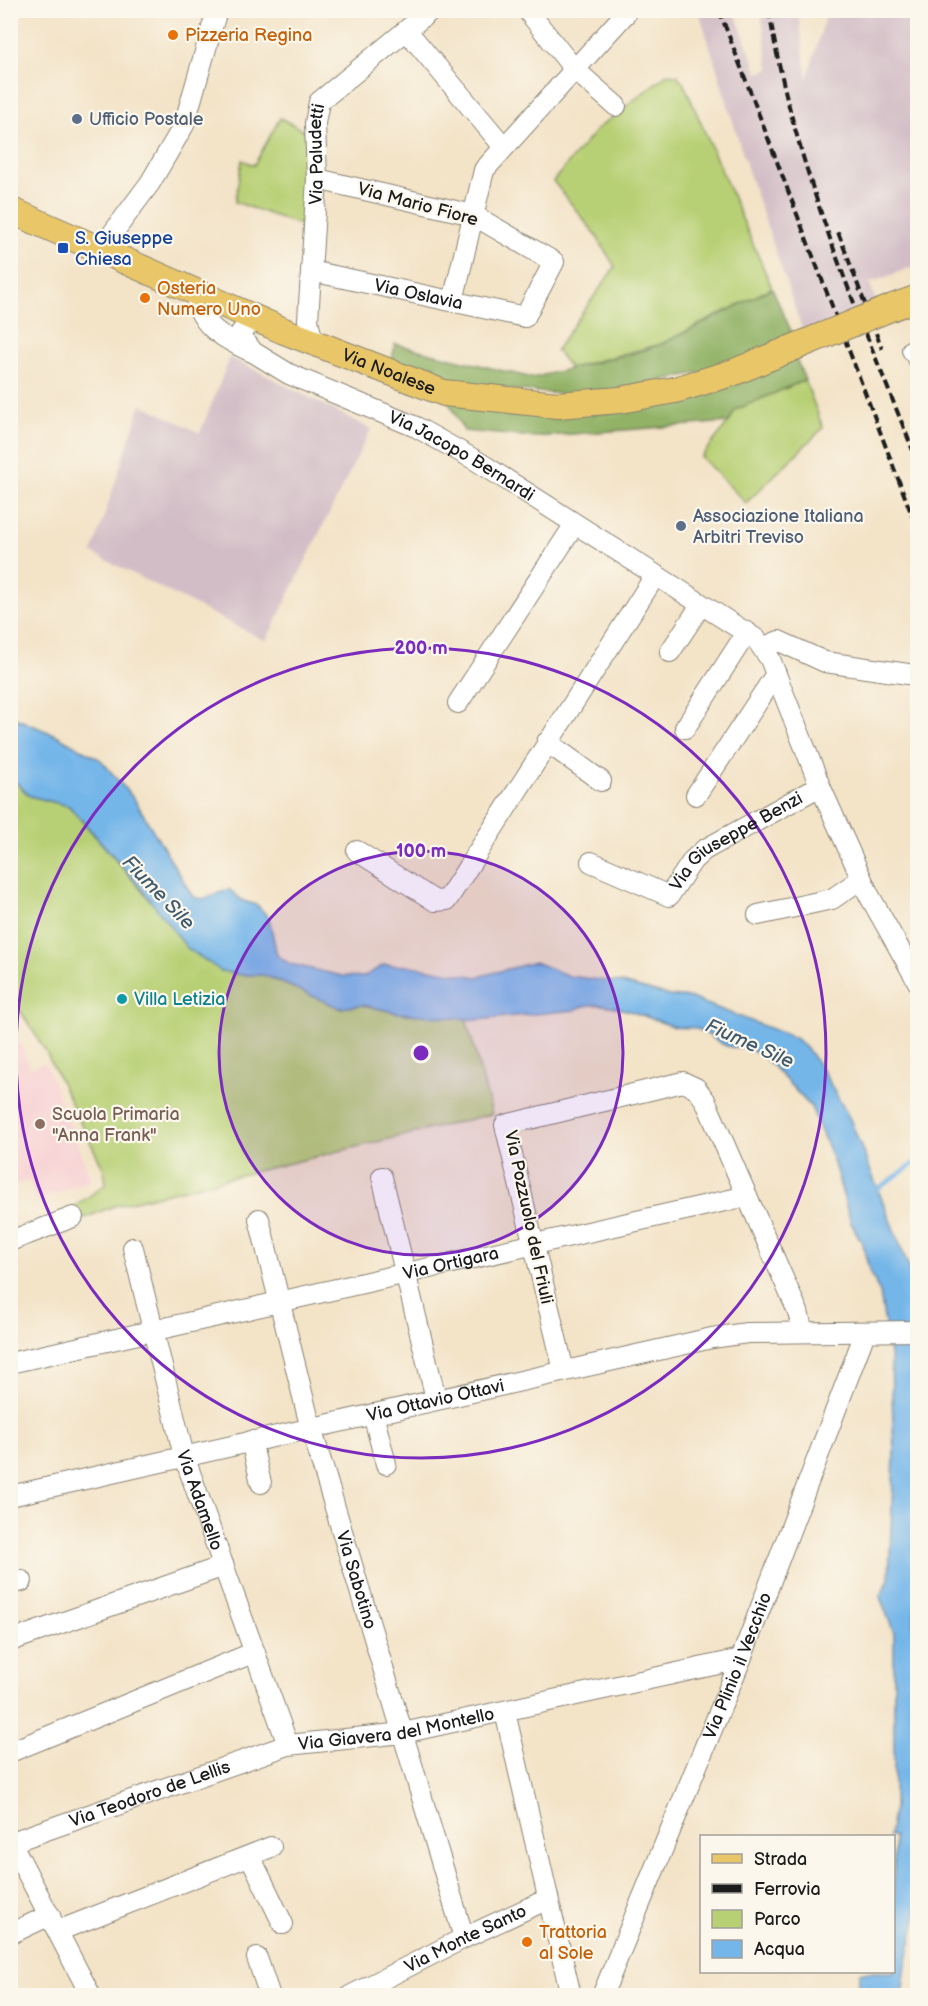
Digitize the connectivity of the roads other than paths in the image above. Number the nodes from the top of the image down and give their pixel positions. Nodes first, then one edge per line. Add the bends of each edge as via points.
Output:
1 (217, 10) edge
2 (431, 10) edge
3 (527, 10) edge
4 (623, 10) edge
5 (407, 31) junction
6 (574, 69) junction
7 (615, 106) dead end
8 (504, 147) junction
9 (317, 179) junction
10 (10, 210) edge
11 (473, 215) junction
12 (102, 249) junction
13 (311, 271) junction
14 (195, 292) junction
15 (918, 298) edge
16 (453, 301) junction
17 (525, 316) joint
18 (259, 320) junction
19 (321, 346) junction
20 (253, 352) junction
21 (575, 524) junction
22 (655, 576) junction
23 (701, 604) junction
24 (747, 632) junction
25 (764, 647) junction
26 (670, 652) dead end
27 (776, 674) junction
28 (908, 674) dead end
29 (458, 703) dead end
30 (685, 728) dead end
31 (547, 742) junction
32 (601, 781) dead end
33 (820, 786) junction
34 (696, 795) dead end
35 (357, 851) dead end
36 (591, 862) dead end
37 (861, 879) junction
38 (758, 915) dead end
39 (918, 982) edge
40 (382, 1177) dead end
41 (747, 1196) junction
42 (73, 1217) dead end
43 (259, 1219) dead end
44 (10, 1240) edge
45 (533, 1244) junction
46 (133, 1248) dead end
47 (404, 1274) junction
48 (278, 1302) junction
49 (153, 1331) junction
50 (918, 1331) edge
51 (803, 1332) junction
52 (873, 1333) junction
53 (10, 1363) edge
54 (564, 1371) junction
55 (436, 1399) junction
56 (373, 1414) junction
57 (312, 1428) junction
58 (251, 1441) junction
59 (184, 1456) junction
60 (386, 1464) dead end
61 (261, 1483) dead end
62 (10, 1496) edge
63 (224, 1566) junction
64 (10, 1641) edge
65 (255, 1652) junction
66 (741, 1659) junction
67 (505, 1712) junction
68 (403, 1733) junction
69 (288, 1745) junction
70 (10, 1752) edge
71 (11, 1841) edge
72 (271, 1847) dead end
73 (250, 1856) junction
74 (548, 1899) junction
75 (54, 1923) junction
76 (283, 1924) dead end
77 (10, 1934) edge
78 (464, 1938) junction
79 (257, 1958) dead end
80 (91, 1995) edge
81 (270, 1995) edge
82 (350, 1995) edge
83 (572, 1995) edge
84 (602, 1995) edge

1 - 12 street via 184,125 150,183
2 - 5 street, Via Paludetti
3 - 6 street
4 - 6 street via 625,14
5 - 8 street
5 - 9 street, Via Paludetti via 319,102 315,123
6 - 7 street
6 - 8 street
8 - 11 street via 484,170
9 - 11 street, Via Mario Fiore
9 - 13 street, Via Paludetti
10 - 12 main road, Via Noalese
11 - 16 street
11 - 17 street, Via Mario Fiore via 554,262
12 - 14 main road, Via Noalese
13 - 16 street, Via Oslavia
13 - 19 street, Via Paludetti via 308,320 311,334
14 - 18 main road, Via Noalese
14 - 20 street, Via Jacopo Bernardi via 198,309 208,325
15 - 19 main road, Via Noalese, bridge via 732,373 675,390 620,400 557,405 444,393
16 - 17 street, Via Oslavia
18 - 19 main road, Via Noalese
18 - 20 street via 240,334
20 - 21 street, Via Jacopo Bernardi via 289,374 431,435
21 - 22 street, Via Jacopo Bernardi
21 - 29 street
22 - 23 street, Via Jacopo Bernardi
22 - 31 street
23 - 24 street, Via Jacopo Bernardi
23 - 26 street
24 - 25 street, Via Jacopo Bernardi
24 - 30 street
25 - 27 street, Via Giuseppe Benzi
25 - 28 street via 779,641 825,662
27 - 33 street, Via Giuseppe Benzi
27 - 34 street
31 - 32 street
31 - 35 street via 447,900 435,901
33 - 36 street, Via Giuseppe Benzi via 704,850 669,896
33 - 37 street, Via Giuseppe Benzi
37 - 38 street via 832,899
37 - 39 street, Via Giuseppe Benzi
40 - 47 street
41 - 45 street, Via Ortigara
41 - 45 street, Via Pozzuolo del Friuli via 701,1093 690,1084 675,1082 505,1125
41 - 51 street
42 - 44 street
43 - 48 street, Via Sabotino
45 - 47 street, Via Ortigara
45 - 54 street, Via Pozzuolo del Friuli
46 - 49 street, Via Adamello
47 - 48 street, Via Ortigara
47 - 55 street
48 - 49 street, Via Ortigara
48 - 57 street, Via Sabotino
49 - 53 street, Via Ortigara
49 - 59 street, Via Adamello
50 - 52 street, Via Ottavio Ottavi
51 - 52 street, Via Ottavio Ottavi
51 - 54 street, Via Ottavio Ottavi via 721,1336
52 - 66 street, Via Plinio il Vecchio
54 - 55 street, Via Ottavio Ottavi
55 - 56 street, Via Ottavio Ottavi
56 - 57 street, Via Ottavio Ottavi
56 - 60 street
57 - 58 street, Via Ottavio Ottavi
57 - 68 street, Via Sabotino
58 - 59 street, Via Ottavio Ottavi
58 - 61 street
59 - 62 street, Via Ottavio Ottavi
59 - 63 street, Via Adamello
63 - 64 street
63 - 65 street, Via Adamello
65 - 69 street, Via Adamello
65 - 70 street
66 - 67 street, Via Giavera del Montello
66 - 84 street, Via Plinio il Vecchio
67 - 68 street, Via Giavera del Montello
67 - 74 street, Via Giavera del Montello
68 - 69 street, Via Giavera del Montello
68 - 78 street, Via Sabotino
69 - 71 street, Via Teodoro de Lellis
71 - 75 street
72 - 73 street
73 - 75 street
73 - 76 street
74 - 78 street, Via Monte Santo
74 - 83 street, Via Giavera del Montello
75 - 77 street
75 - 80 street
78 - 82 street, Via Monte Santo
79 - 81 street

